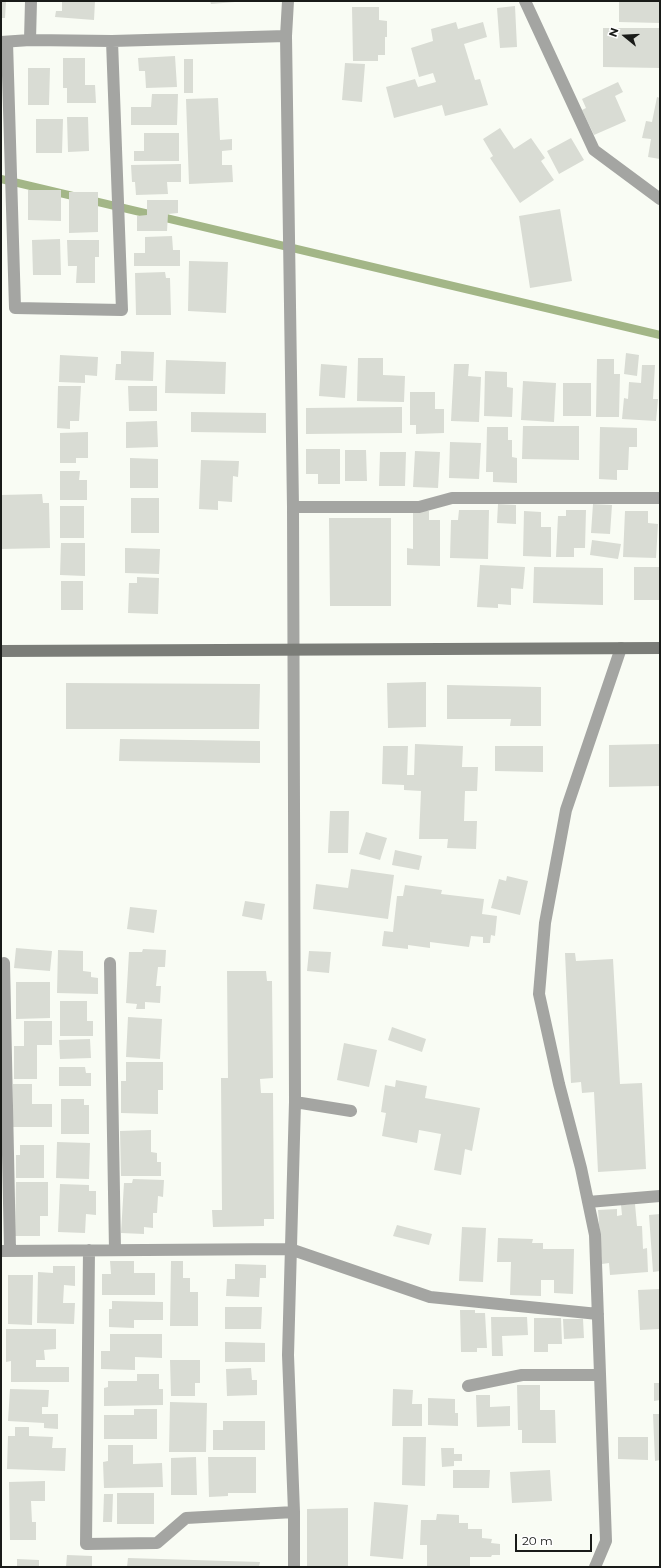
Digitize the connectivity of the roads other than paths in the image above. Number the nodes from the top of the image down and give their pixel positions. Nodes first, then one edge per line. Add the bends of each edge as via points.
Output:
1 (31, 1) edge
2 (288, 1) edge
3 (525, 1) edge
4 (286, 36) junction
5 (30, 40) junction
6 (112, 41) junction
7 (4, 42) edge
8 (660, 199) edge
9 (660, 498) edge
10 (293, 508) junction
11 (658, 647) edge
12 (620, 648) junction
13 (293, 650) junction
14 (1, 651) edge
15 (4, 963) dead end
16 (110, 963) dead end
17 (294, 1102) junction
18 (351, 1111) dead end
19 (660, 1196) edge
20 (588, 1202) junction
21 (290, 1249) junction
22 (89, 1250) junction
23 (115, 1250) junction
24 (6, 1251) edge
25 (598, 1314) junction
26 (600, 1375) junction
27 (468, 1386) dead end
28 (294, 1512) junction
29 (294, 1567) edge
30 (595, 1567) edge

1 - 5 street
2 - 4 street
3 - 8 street via 594,150
4 - 6 street
4 - 10 street
5 - 6 street
5 - 7 street
6 - 7 street via 122,310 15,308
9 - 10 street via 452,498 419,507
10 - 13 street
11 - 12 street
12 - 13 street
12 - 20 street via 566,810 545,923 539,994
13 - 14 street
13 - 17 street
15 - 24 street
16 - 23 street
17 - 18 street
17 - 21 street
19 - 20 street
20 - 25 street via 595,1235
21 - 23 street
21 - 25 street via 430,1297
21 - 28 street via 288,1355
22 - 23 street
22 - 24 street
22 - 28 street via 86,1544 157,1543 186,1518
25 - 26 street
26 - 27 street via 522,1375
26 - 30 street via 606,1541
28 - 29 street

